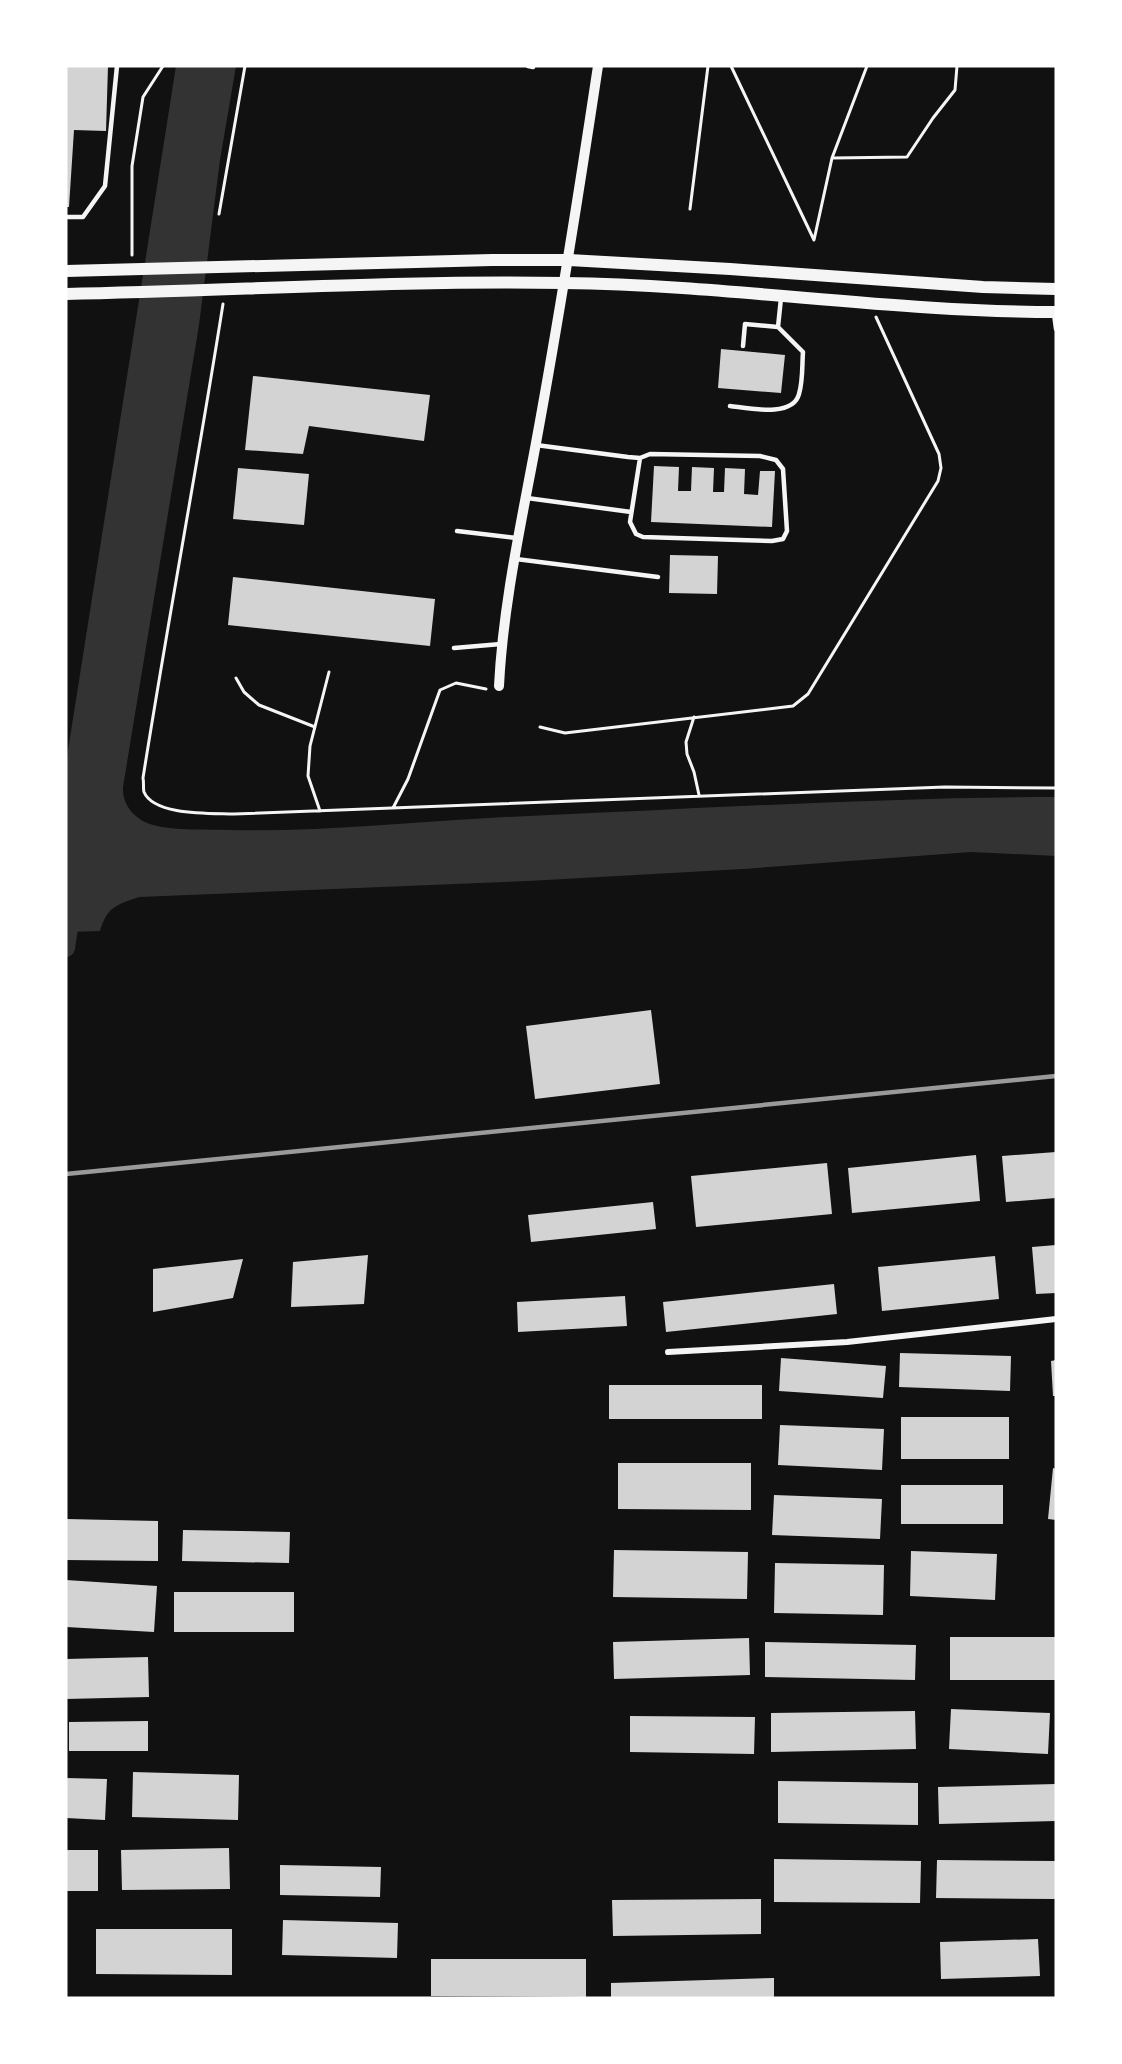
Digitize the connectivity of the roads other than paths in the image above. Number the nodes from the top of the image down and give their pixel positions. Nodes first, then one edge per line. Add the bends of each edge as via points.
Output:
1 (117, 66) edge
2 (598, 66) edge
3 (66, 217) edge
4 (569, 260) junction
5 (66, 271) edge
6 (564, 283) junction
7 (1056, 289) edge
8 (66, 294) edge
9 (781, 295) junction
10 (1055, 312) edge
11 (778, 327) junction
12 (1056, 329) edge
13 (743, 346) dead end
14 (730, 406) dead end
15 (536, 445) junction
16 (640, 458) junction
17 (525, 498) junction
18 (631, 513) junction
19 (457, 531) dead end
20 (519, 538) junction
21 (516, 559) junction
22 (658, 577) dead end
23 (501, 644) junction
24 (454, 648) dead end
25 (499, 686) road end
26 (1056, 1318) edge
27 (668, 1352) dead end

1 - 3 lane via 105,186 83,218
2 - 4 street
4 - 5 main road
4 - 6 street
4 - 7 main road
6 - 8 main road
6 - 9 main road
6 - 15 street
9 - 10 main road
9 - 11 lane
10 - 12 lane
11 - 13 lane via 745,324
11 - 14 lane via 803,352 799,396 777,411
15 - 16 lane
15 - 17 street
16 - 18 lane
16 - 18 lane via 650,454 760,456 776,460 783,469 787,531 783,539 772,541 643,537 632,528
17 - 18 lane
17 - 20 street
19 - 20 lane
20 - 21 street
21 - 22 lane
21 - 23 street
23 - 24 lane
23 - 25 street
26 - 27 street via 847,1342

